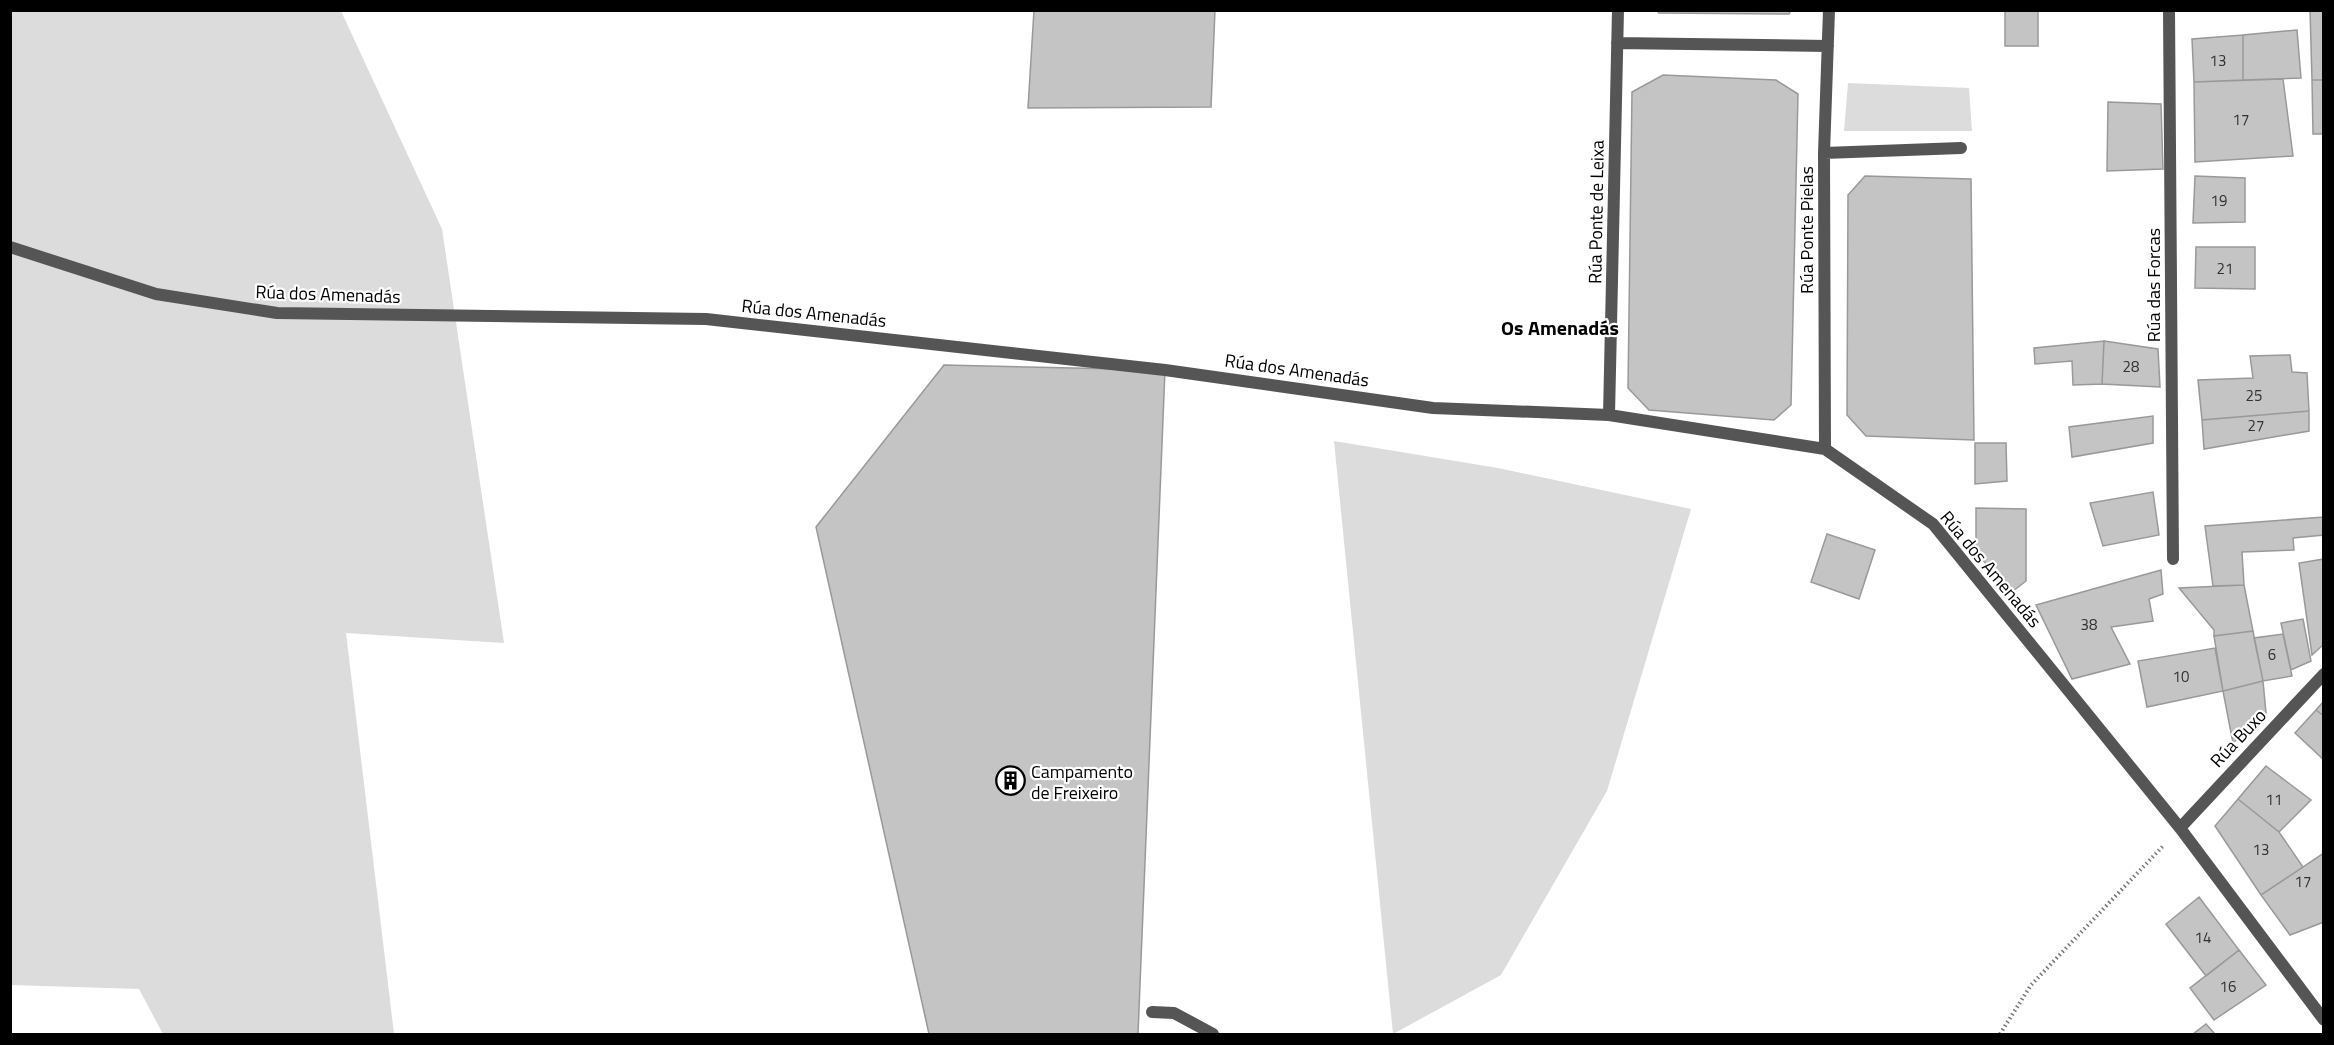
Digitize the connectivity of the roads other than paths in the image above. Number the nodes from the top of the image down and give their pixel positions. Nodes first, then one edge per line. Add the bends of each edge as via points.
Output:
1 (1618, 10) edge
2 (1829, 10) edge
3 (2169, 10) edge
4 (1617, 43) junction
5 (1828, 46) junction
6 (1961, 148) dead end
7 (1824, 153) junction
8 (10, 247) edge
9 (1609, 415) junction
10 (1825, 448) junction
11 (2173, 559) dead end
12 (2324, 674) edge
13 (2180, 828) junction
14 (1152, 1012) dead end
15 (2324, 1020) edge
16 (1213, 1035) edge

1 - 4 street, Rúa Ponte de Leixa
2 - 5 street, Rúa Ponte Pielas
3 - 11 street, Rúa das Forcas
4 - 5 street
4 - 9 street, Rúa Ponte de Leixa
5 - 7 street, Rúa Ponte Pielas
6 - 7 street
7 - 10 street, Rúa Ponte Pielas
8 - 9 street, Rúa dos Amenadás via 156,294 277,313 706,319 1166,370 1433,408
9 - 10 street, Rúa dos Amenadás
10 - 13 street, Rúa dos Amenadás via 1933,524
12 - 13 street, Rúa Buxo
13 - 15 street, Rúa dos Amenadás
14 - 16 street via 1174,1013

